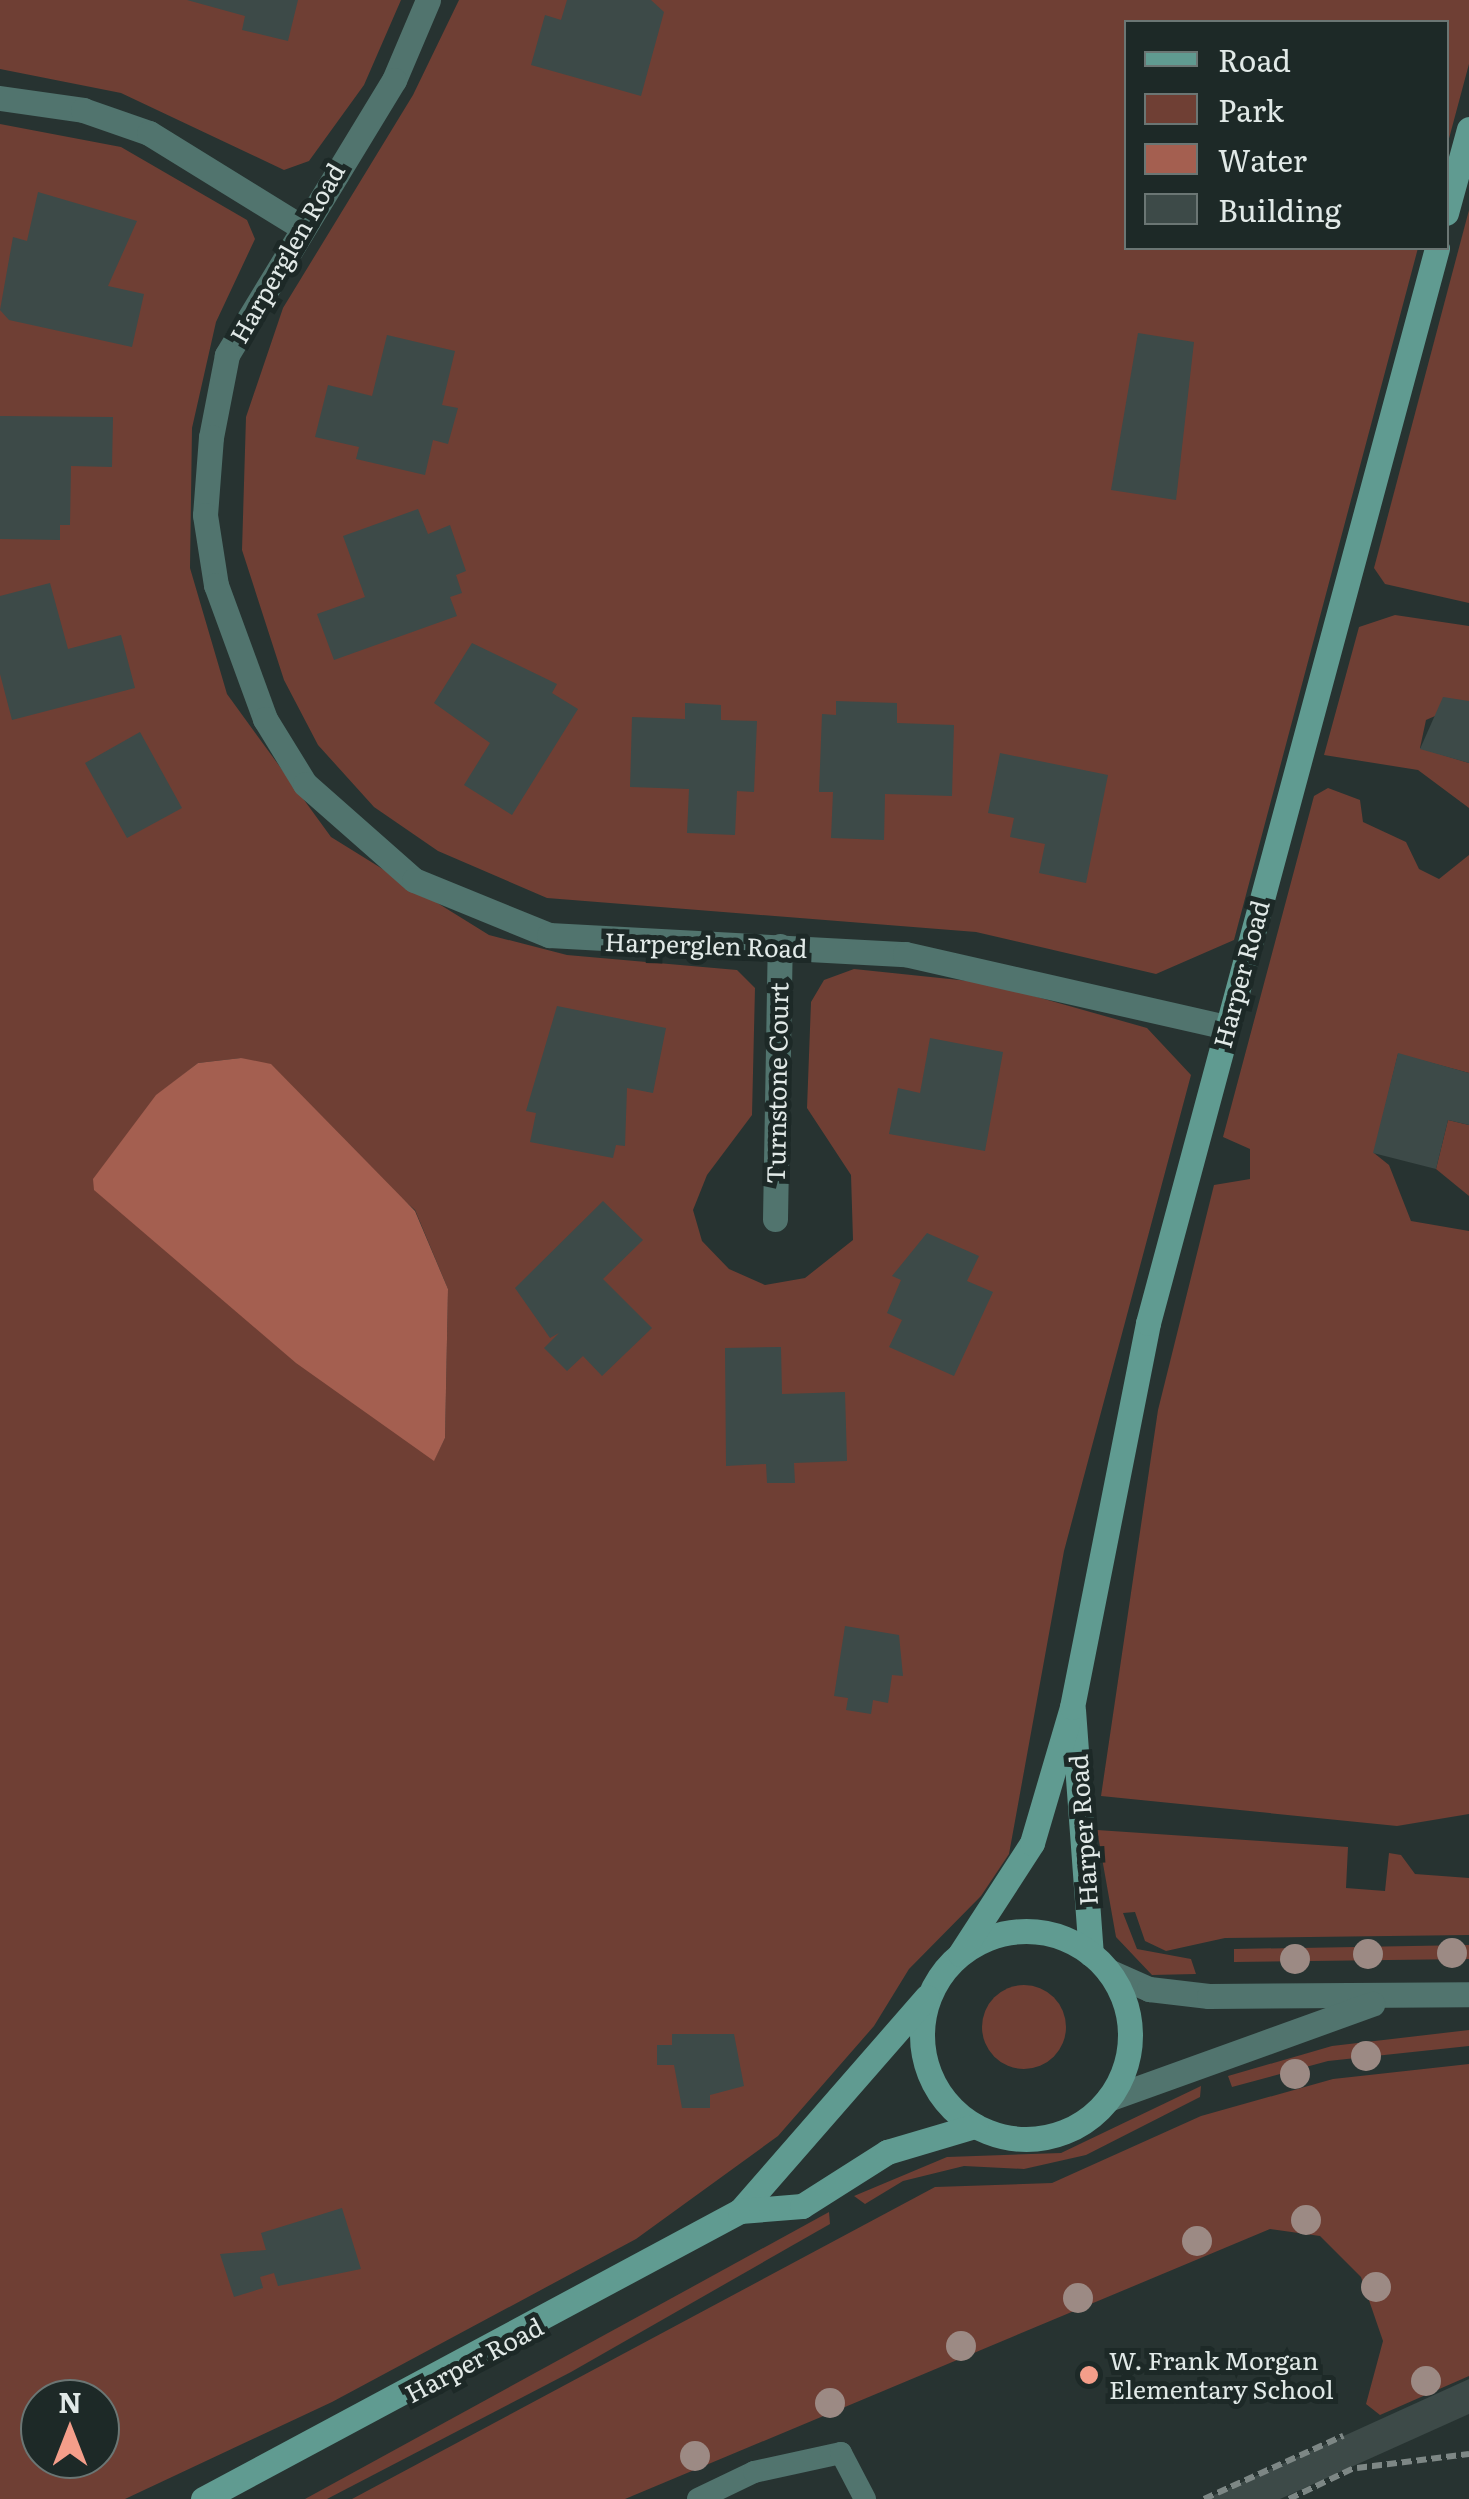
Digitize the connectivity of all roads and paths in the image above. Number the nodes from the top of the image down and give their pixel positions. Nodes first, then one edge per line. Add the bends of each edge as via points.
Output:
1 (428, 0) edge
2 (0, 98) edge
3 (1469, 129) edge
4 (1449, 202) edge
5 (298, 225) junction
6 (1436, 250) edge
7 (780, 946) junction
8 (1227, 1027) junction
9 (774, 1219) dead end
10 (1072, 1707) junction
11 (960, 1954) junction
12 (1100, 1962) junction
13 (930, 1994) junction
14 (1469, 1994) edge
15 (1391, 1998) junction
16 (1108, 2099) junction
17 (975, 2126) junction
18 (740, 2212) junction
19 (1343, 2436) dead end
20 (1469, 2454) edge
21 (202, 2499) edge
22 (698, 2499) edge
23 (865, 2499) edge
24 (1204, 2499) edge
25 (1289, 2499) edge

1 - 5 street, Harperglen Road via 394,80
2 - 5 street via 83,110 149,133
3 - 4 main road
5 - 7 street, Harperglen Road via 227,354 205,515 236,654 304,784 400,869 479,912 614,945
6 - 8 main road, Harper Road
7 - 8 street, Harperglen Road via 980,966
7 - 9 street, Turnstone Court
8 - 10 main road, Harper Road via 1119,1450
10 - 11 main road, Harper Road via 1032,1843
10 - 12 main road, Harper Road
11 - 12 main road via 985,1939 1040,1932
11 - 13 main road
12 - 15 street via 1149,1989
12 - 16 main road via 1129,2021 1129,2048
13 - 17 main road via 922,2054 933,2084
13 - 18 main road, Harper Road
14 - 15 street
15 - 16 street
16 - 17 main road via 1046,2136
17 - 18 main road, Harper Road via 887,2152 802,2206
18 - 21 main road, Harper Road
19 - 24 path
20 - 25 path via 1356,2467
22 - 23 lane via 754,2472 841,2453

